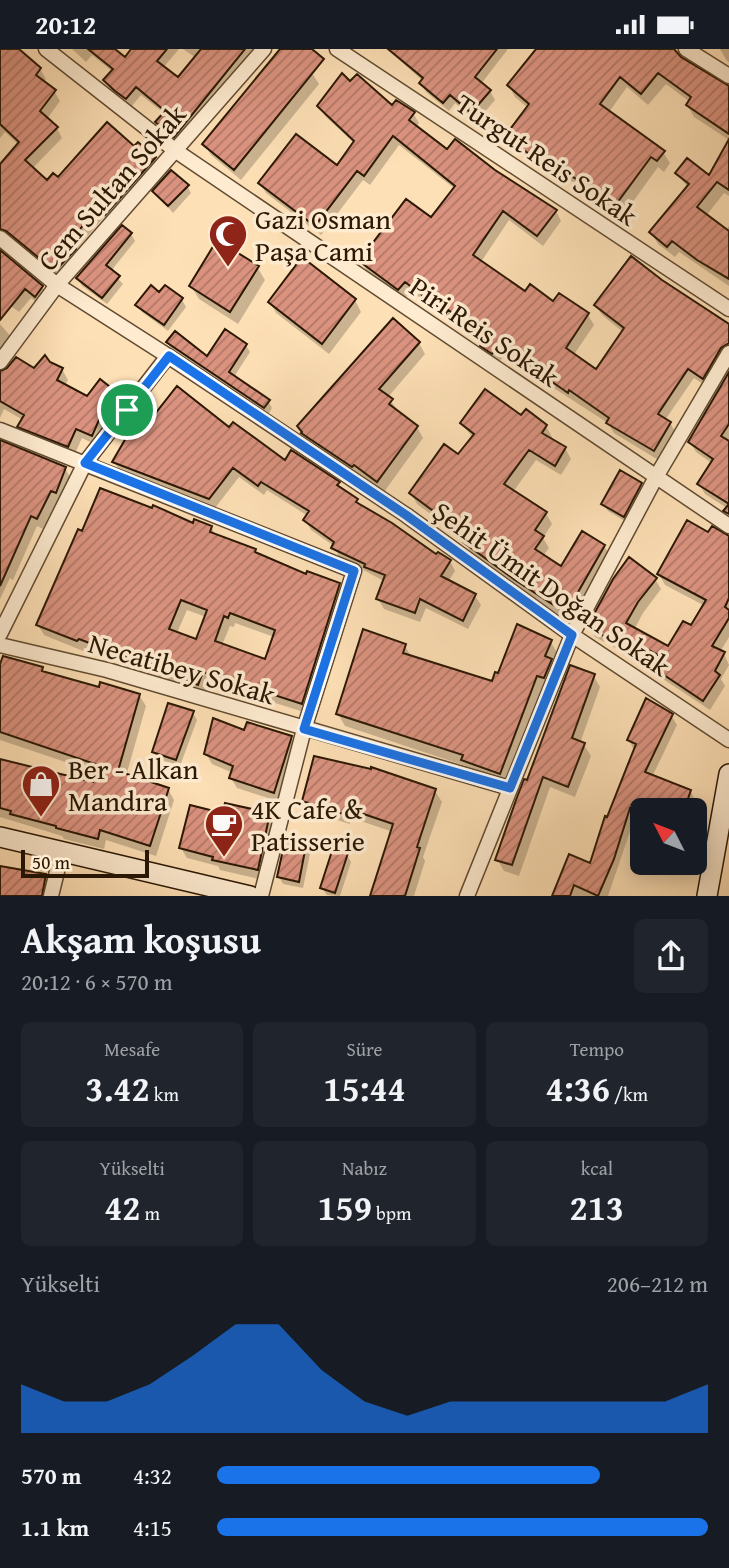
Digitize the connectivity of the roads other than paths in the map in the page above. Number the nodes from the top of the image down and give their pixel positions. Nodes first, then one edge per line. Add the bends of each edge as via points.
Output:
1 (46, 49) edge
2 (264, 49) edge
3 (337, 49) edge
4 (686, 49) edge
5 (729, 76) edge
6 (176, 151) junction
7 (0, 239) edge
8 (57, 285) junction
9 (729, 309) edge
10 (729, 353) edge
11 (169, 356) junction
12 (0, 362) edge
13 (0, 430) edge
14 (85, 463) junction
15 (656, 477) junction
16 (729, 526) edge
17 (0, 634) edge
18 (572, 635) junction
19 (0, 645) edge
20 (304, 729) junction
21 (729, 740) edge
22 (729, 775) edge
23 (510, 788) junction
24 (0, 837) edge
25 (62, 851) junction
26 (214, 891) edge
27 (51, 896) edge
28 (250, 896) edge
29 (261, 896) edge
30 (467, 896) edge
31 (707, 896) edge

1 - 6 street, Piri Reis Sokak
2 - 6 street, Cem Sultan Sokak
3 - 9 street, Turgut Reis Sokak
4 - 5 street
6 - 8 street, Cem Sultan Sokak
6 - 15 street, Piri Reis Sokak
7 - 8 street, Şehit Ümit Doğan Sokak
8 - 11 street, Şehit Ümit Doğan Sokak
8 - 12 street, Cem Sultan Sokak
10 - 15 street
11 - 14 street
11 - 18 street, Şehit Ümit Doğan Sokak via 406,515
13 - 14 street
14 - 17 street
14 - 20 street via 354,571
15 - 16 street, Piri Reis Sokak
15 - 18 street
18 - 21 street, Şehit Ümit Doğan Sokak
18 - 23 street
19 - 20 street, Necatibey Sokak via 107,670
20 - 23 street, Necatibey Sokak
20 - 29 street
22 - 31 street
23 - 30 street
24 - 25 street
25 - 26 street
25 - 27 street
26 - 28 street

